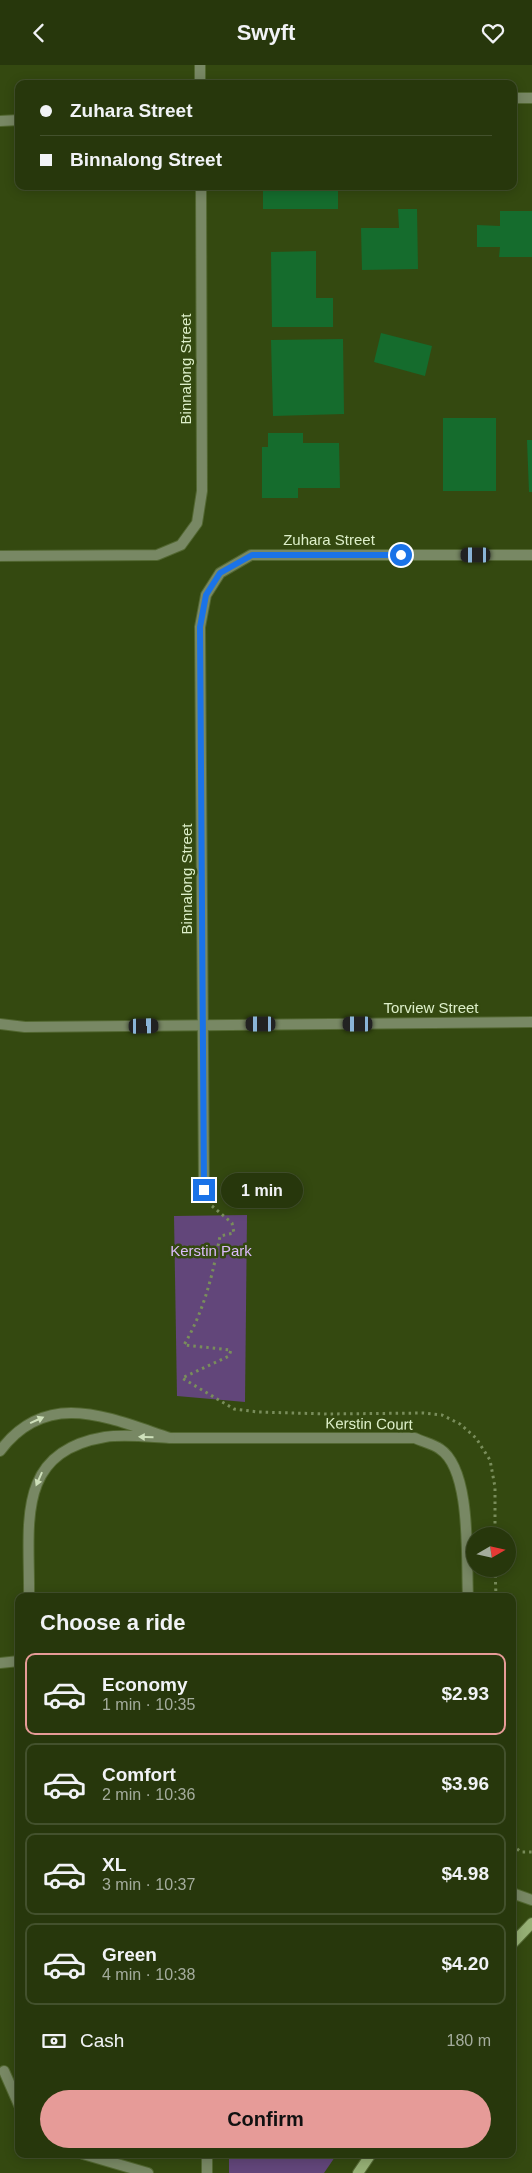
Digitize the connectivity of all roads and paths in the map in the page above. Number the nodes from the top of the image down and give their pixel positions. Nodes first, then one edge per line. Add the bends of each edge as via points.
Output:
1 (200, 65) edge
2 (200, 80) edge
3 (517, 98) edge
4 (532, 98) edge
5 (15, 120) edge
6 (0, 121) edge
7 (200, 190) edge
8 (532, 555) edge
9 (0, 556) edge
10 (220, 573) joint
11 (532, 1022) edge
12 (0, 1025) edge
13 (203, 1025) junction
14 (204, 1190) joint
15 (170, 1438) junction
16 (0, 1451) edge
17 (495, 1527) edge
18 (495, 1577) edge
19 (29, 1593) edge
20 (468, 1593) edge
21 (496, 1593) edge
22 (15, 1661) edge
23 (0, 1663) edge
24 (516, 1848) edge
25 (532, 1851) edge
26 (516, 1894) edge
27 (532, 1900) edge
28 (532, 1923) edge
29 (516, 1940) edge
30 (4, 2071) dead end
31 (15, 2096) edge
32 (97, 2158) edge
33 (207, 2158) edge
34 (368, 2158) edge
35 (148, 2173) edge
36 (207, 2173) edge
37 (358, 2173) edge

1 - 2 street
3 - 4 street
5 - 6 street
7 - 9 street, Binnalong Street via 202,491 198,523 181,545 157,555
8 - 10 street, Zuhara Street via 252,555
10 - 13 street, Binnalong Street via 206,595 200,627
11 - 13 street, Torview Street
12 - 13 street, Torview Street
13 - 14 street, Binnalong Street
14 - 17 path via 214,1208 232,1223 234,1233 220,1236 212,1278 184,1345 231,1350 230,1356 182,1378 234,1409 442,1415 460,1424 476,1438 490,1460 495,1487
16 -> 15 street, Kerstin Court via 10,1437 34,1420 58,1412 115,1420
15 -> 19 street, Kerstin Court via 107,1437 83,1442 63,1451 48,1464 33,1493
15 - 20 street, Kerstin Court via 415,1438 441,1449 455,1466 463,1491
18 - 21 path
22 - 23 street
24 - 25 path via 521,1852
26 - 27 street
28 - 29 main road
30 - 31 street
32 - 35 street
33 - 36 street
34 - 37 main road

